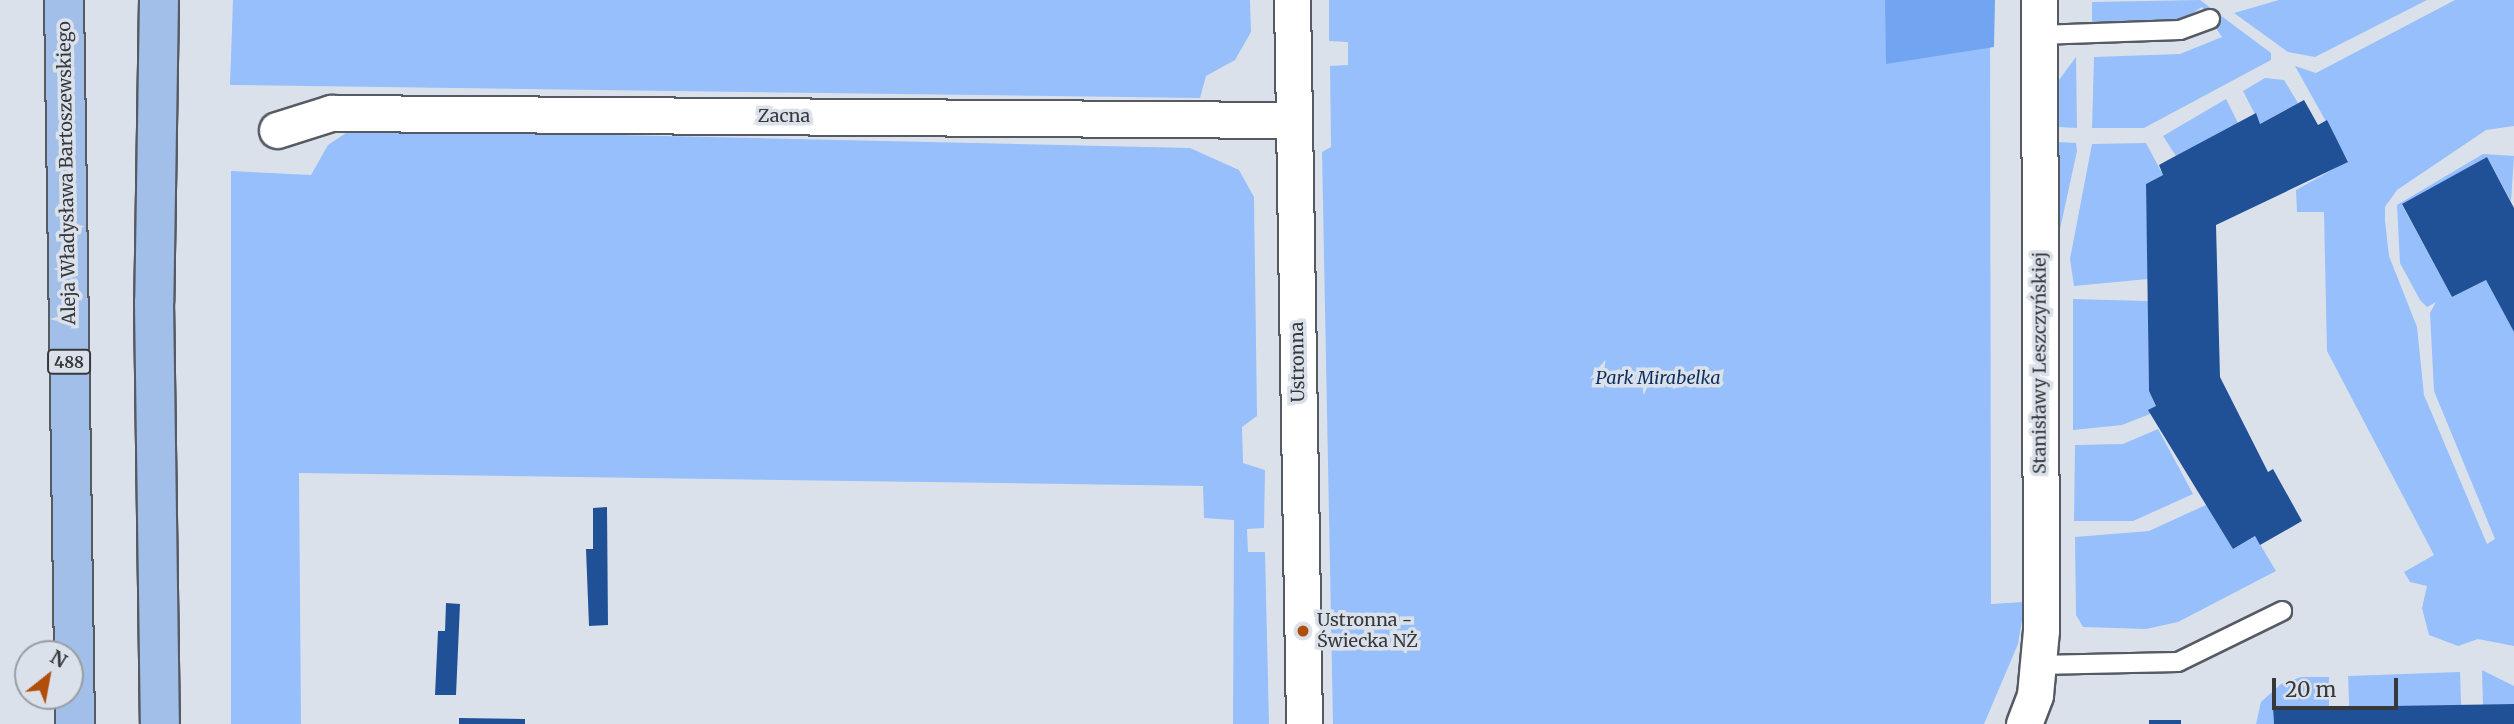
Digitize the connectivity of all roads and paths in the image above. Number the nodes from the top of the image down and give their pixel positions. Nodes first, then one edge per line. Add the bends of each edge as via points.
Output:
1 (64, 0) edge
2 (159, 0) edge
3 (1292, 0) edge
4 (2039, 0) edge
5 (2210, 19) dead end
6 (2039, 35) junction
7 (1294, 120) junction
8 (277, 130) dead end
9 (2282, 611) dead end
10 (2038, 665) junction
11 (75, 724) edge
12 (160, 724) edge
13 (1304, 724) edge
14 (2024, 724) edge

1 - 11 main road, Aleja Władysława Bartoszewskiego / 488
2 - 12 main road via 154,302
3 - 7 street, Ustronna
4 - 6 street, Stanisławy Leszczyńskiej
5 - 6 lane via 2180,30
6 - 10 street, Stanisławy Leszczyńskiej
7 - 8 street, Zacna via 331,113
7 - 13 street, Ustronna
9 - 10 lane via 2178,662
10 - 14 street, Stanisławy Leszczyńskiej

